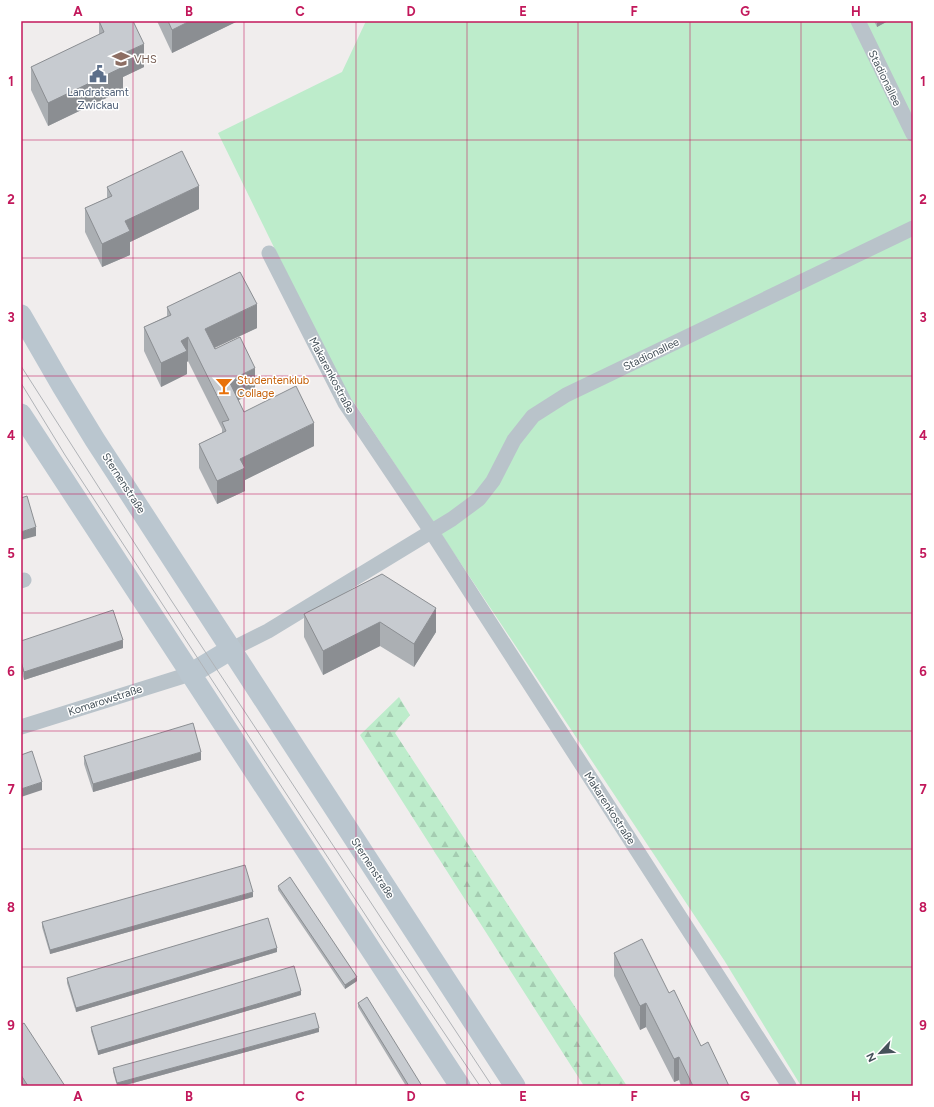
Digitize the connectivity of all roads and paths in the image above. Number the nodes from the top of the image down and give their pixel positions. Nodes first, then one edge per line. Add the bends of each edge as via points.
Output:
1 (858, 21) edge
2 (913, 134) edge
3 (913, 228) edge
4 (269, 253) dead end
5 (21, 315) edge
6 (21, 414) edge
7 (431, 531) junction
8 (230, 650) junction
9 (190, 674) junction
10 (21, 727) edge
11 (460, 1086) edge
12 (515, 1086) edge
13 (789, 1086) edge

1 - 2 street, Stadionallee
3 - 7 street, Stadionallee via 566,395 533,416 514,440 493,481 479,499
4 - 7 street, Makarenkostraße via 345,403
5 - 8 street, Sternenstraße via 62,386
6 - 9 street
7 - 8 street via 268,631
7 - 13 street, Makarenkostraße
8 - 9 street
8 - 12 street, Sternenstraße
9 - 10 street, Komarowstraße
9 - 11 street

